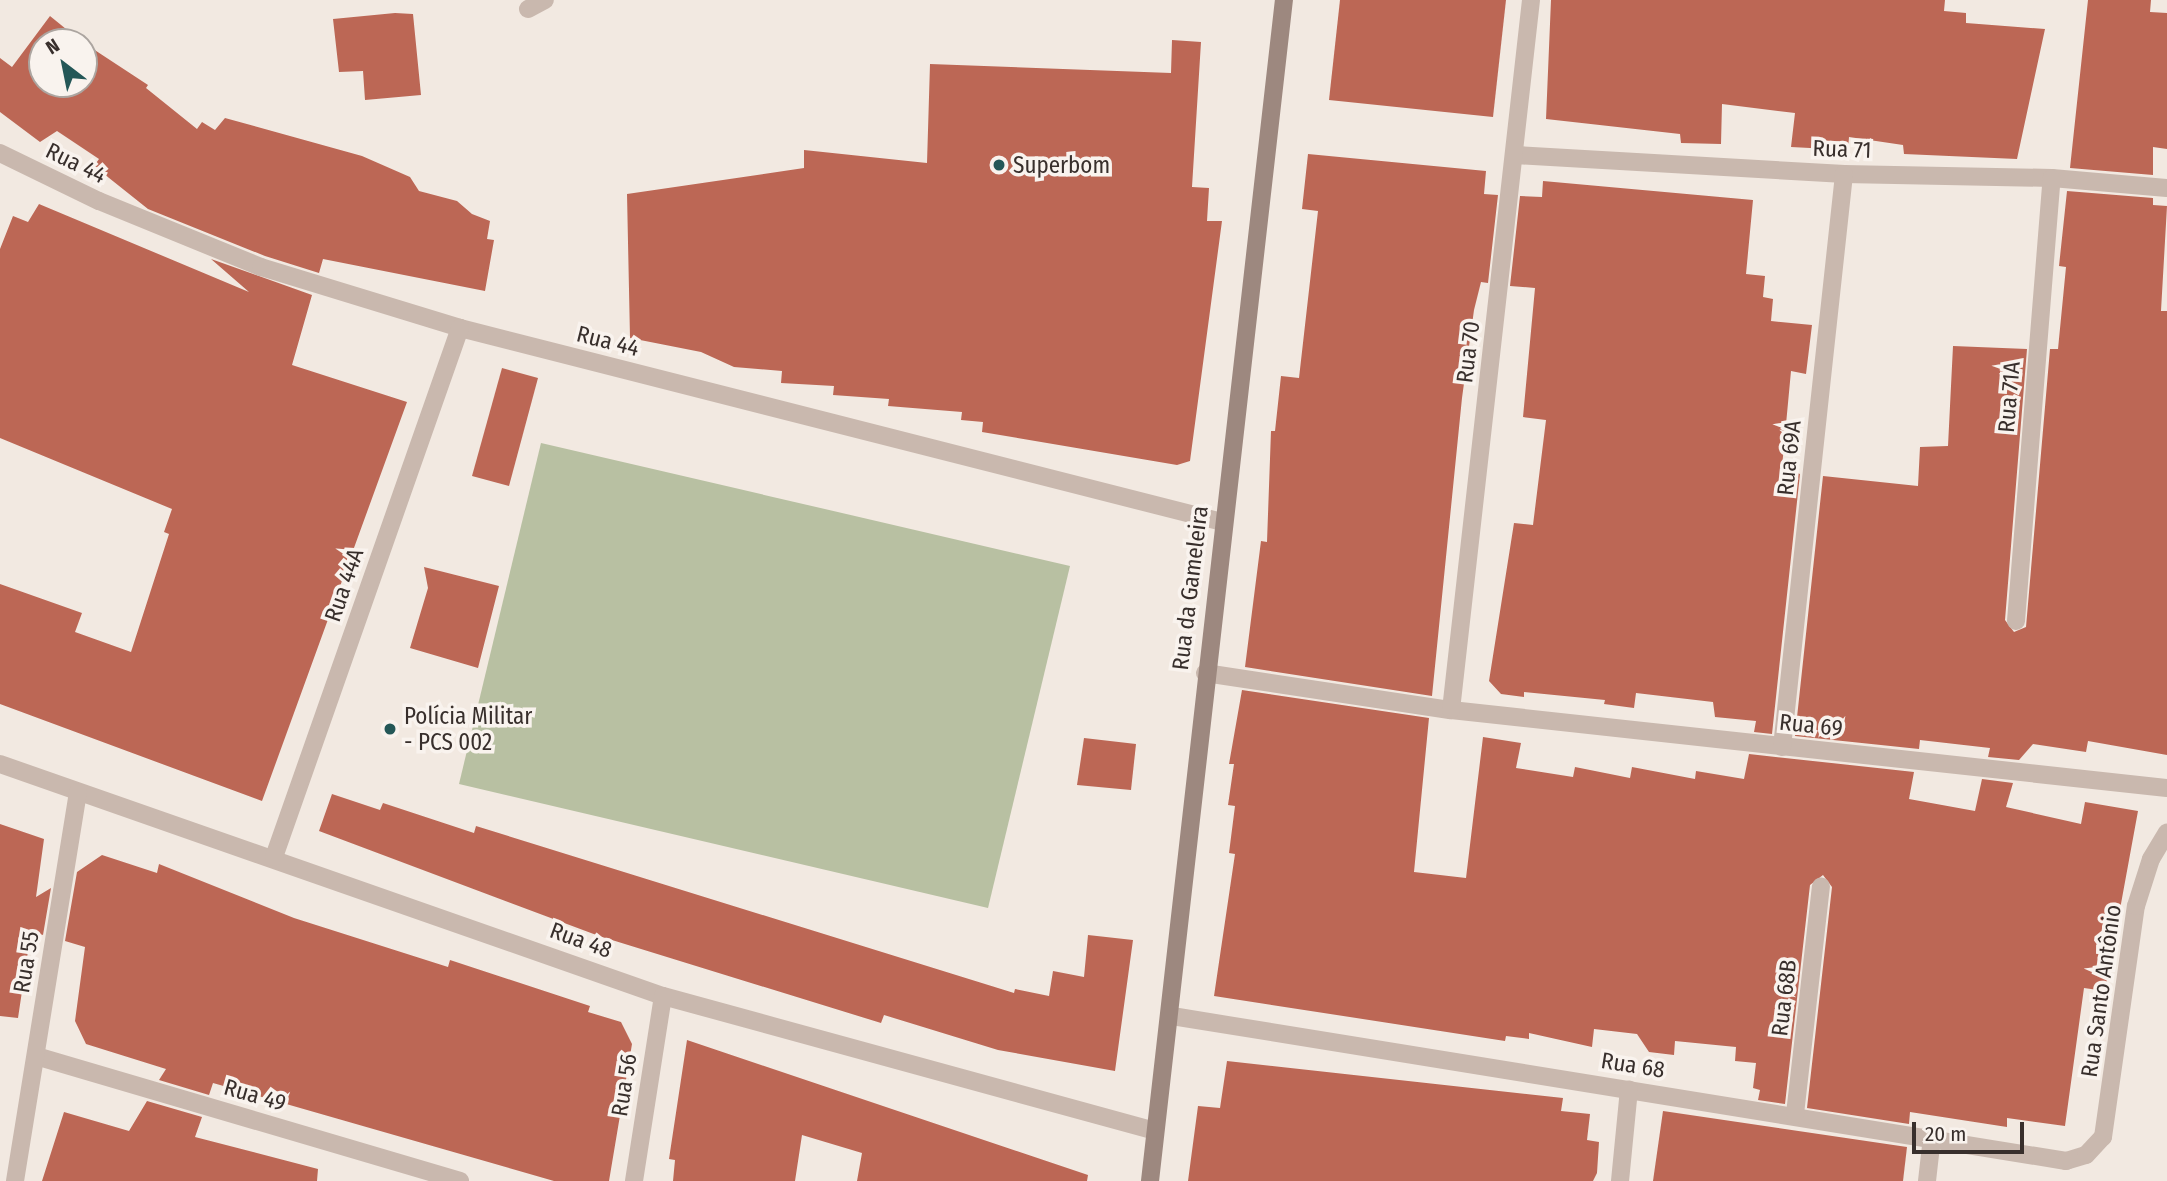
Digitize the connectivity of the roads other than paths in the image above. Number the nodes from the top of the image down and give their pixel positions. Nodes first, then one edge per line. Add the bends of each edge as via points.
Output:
1 (545, 0) edge
2 (1284, 0) edge
3 (1531, 0) edge
4 (528, 9) dead end
5 (0, 153) edge
6 (1516, 155) junction
7 (1844, 174) junction
8 (2052, 178) junction
9 (2167, 188) edge
10 (460, 328) junction
11 (1222, 522) junction
12 (2016, 621) dead end
13 (1205, 673) junction
14 (1451, 710) junction
15 (1782, 747) junction
16 (0, 764) edge
17 (2167, 788) edge
18 (78, 792) junction
19 (2167, 832) edge
20 (274, 857) junction
21 (1821, 886) dead end
22 (663, 996) junction
23 (1172, 1016) junction
24 (37, 1056) junction
25 (1629, 1089) junction
26 (1795, 1114) junction
27 (1155, 1131) junction
28 (1933, 1136) junction
29 (2086, 1155) joint
30 (15, 1181) edge
31 (460, 1181) edge
32 (634, 1181) edge
33 (1150, 1181) edge
34 (1620, 1181) edge
35 (1927, 1181) edge

1 - 4 street
2 - 11 street, Rua da Gameleira
3 - 6 street, Rua 70
5 - 10 street, Rua 44 via 99,201 261,267
6 - 7 street, Rua 71
6 - 14 street, Rua 70
7 - 8 street, Rua 71
7 - 15 street, Rua 69A
8 - 9 street, Rua 71
8 - 12 street, Rua 71A
10 - 11 street, Rua 44
10 - 20 street, Rua 44A
11 - 13 street, Rua da Gameleira
13 - 14 street, Rua 69
13 - 23 street, Rua da Gameleira
14 - 15 street, Rua 69
15 - 17 street, Rua 69
16 - 18 street, Rua 48
18 - 20 street, Rua 48
18 - 24 street, Rua 55
19 - 29 street, Rua Santo Antônio via 2151,859 2136,905 2110,1111 2103,1137
20 - 22 street, Rua 48
21 - 26 street, Rua 68B
22 - 27 street, Rua 48
22 - 32 street, Rua 56
23 - 25 street, Rua 68
23 - 27 street, Rua da Gameleira
24 - 30 street, Rua 55
24 - 31 street, Rua 49
25 - 26 street, Rua 68
25 - 34 street
26 - 28 street, Rua 68
27 - 33 street, Rua da Gameleira
28 - 29 street, Rua 68 via 2066,1161
28 - 35 street

